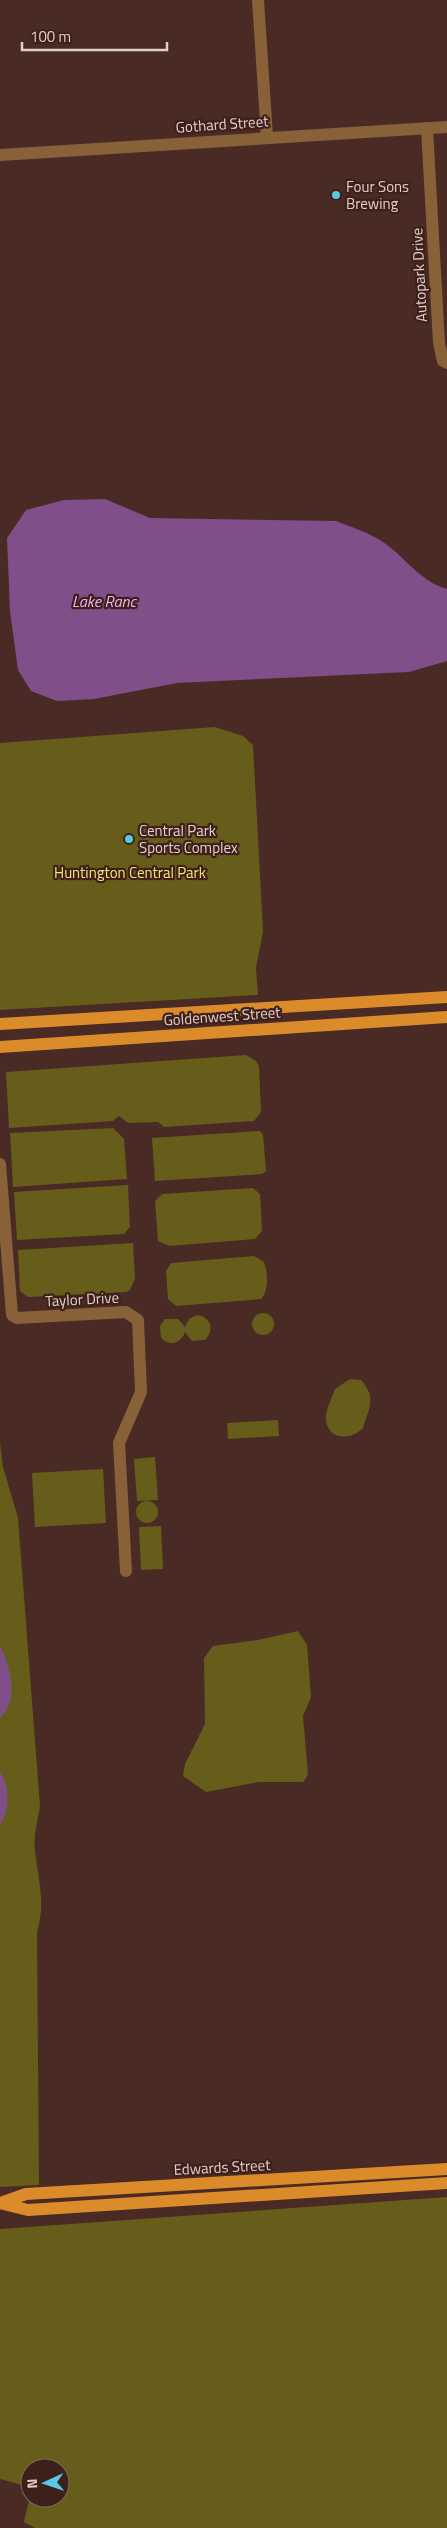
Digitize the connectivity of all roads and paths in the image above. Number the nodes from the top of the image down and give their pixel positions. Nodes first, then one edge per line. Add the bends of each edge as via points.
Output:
1 (258, 0) edge
2 (447, 127) edge
3 (427, 128) junction
4 (267, 137) junction
5 (0, 155) edge
6 (445, 362) edge
7 (447, 997) edge
8 (447, 1016) edge
9 (0, 1024) edge
10 (0, 1047) edge
11 (0, 1164) edge
12 (126, 1570) dead end
13 (447, 2169) edge
14 (447, 2182) edge
15 (0, 2203) edge

1 - 4 street
2 - 3 street, Gothard Street
3 - 4 street, Gothard Street
3 - 6 street, Autopark Drive via 439,343
4 - 5 street, Gothard Street
7 - 9 main road, Goldenwest Street
8 - 10 main road, Goldenwest Street
11 - 12 street, Taylor Drive via 12,1315 17,1318 126,1312 138,1320 142,1392 119,1443
13 - 15 main road, Edwards Street via 26,2194
14 - 15 main road, Edwards Street via 28,2210

